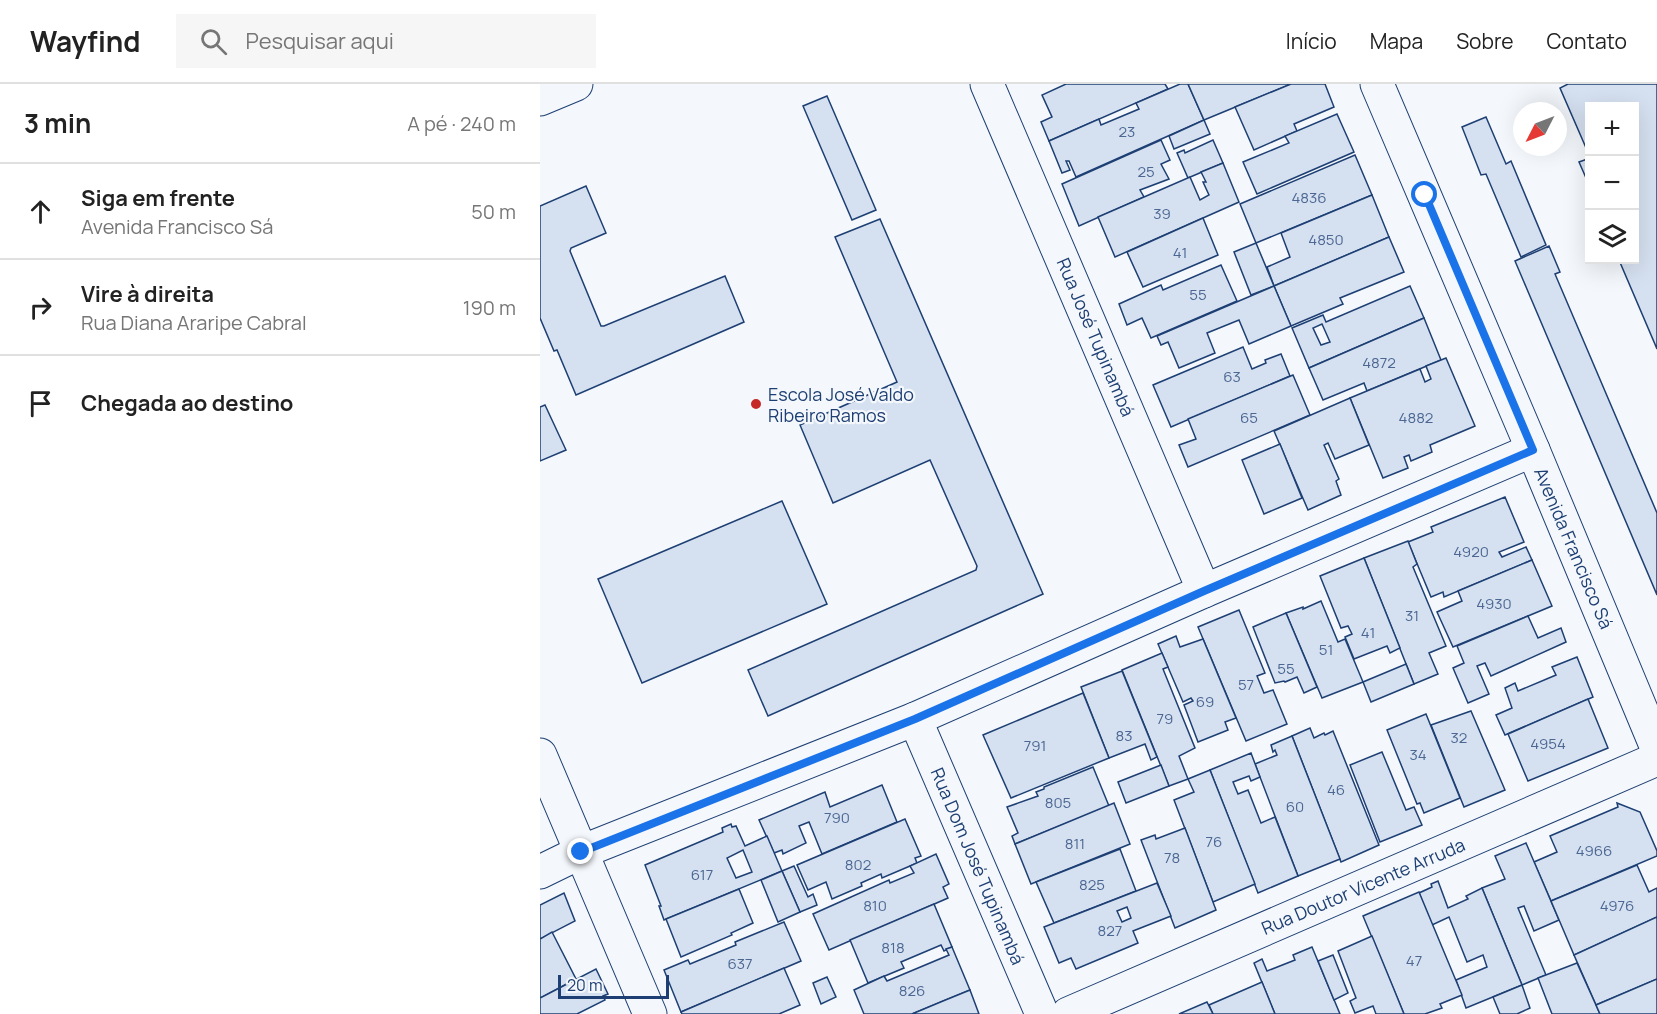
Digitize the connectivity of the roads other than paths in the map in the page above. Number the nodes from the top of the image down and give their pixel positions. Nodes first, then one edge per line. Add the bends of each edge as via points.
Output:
1 (576, 84) edge
2 (987, 84) edge
3 (1377, 84) edge
4 (540, 99) edge
5 (1533, 450) junction
6 (1204, 591) junction
7 (915, 719) junction
8 (1657, 748) edge
9 (540, 755) edge
10 (1657, 759) edge
11 (581, 852) junction
12 (540, 872) edge
13 (650, 1014) edge
14 (1042, 1014) edge
15 (1068, 1014) edge

1 - 4 street
2 - 6 street, Rua José Tupinambá
3 - 5 street, Avenida Francisco Sá
5 - 6 street
5 - 8 street, Avenida Francisco Sá
6 - 7 street
7 - 11 street
7 - 14 street, Rua Dom José Tupinambá
9 - 11 street
10 - 15 street, Rua Doutor Vicente Arruda
11 - 12 street
11 - 13 street

